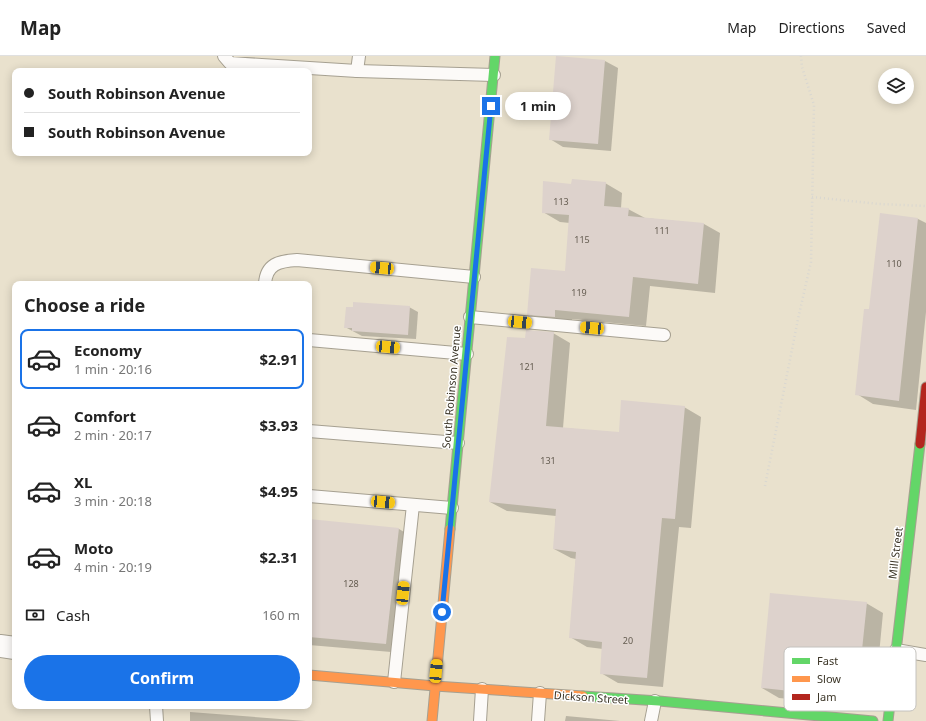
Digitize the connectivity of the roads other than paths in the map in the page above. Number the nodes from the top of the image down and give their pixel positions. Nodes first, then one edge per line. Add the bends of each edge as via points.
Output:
1 (224, 56) edge
2 (359, 56) edge
3 (495, 56) edge
4 (309, 68) edge
5 (312, 68) edge
6 (357, 71) junction
7 (494, 75) junction
8 (474, 276) junction
9 (265, 281) edge
10 (470, 317) junction
11 (664, 335) dead end
12 (312, 340) edge
13 (467, 354) junction
14 (926, 387) edge
15 (312, 431) edge
16 (458, 443) junction
17 (921, 479) edge
18 (312, 496) edge
19 (413, 505) junction
20 (452, 508) junction
21 (0, 646) edge
22 (896, 647) edge
23 (12, 648) edge
24 (916, 653) edge
25 (926, 655) edge
26 (312, 675) edge
27 (394, 682) junction
28 (435, 686) junction
29 (482, 689) junction
30 (540, 693) junction
31 (655, 701) junction
32 (156, 709) edge
33 (889, 711) edge
34 (157, 721) edge
35 (432, 721) edge
36 (480, 721) edge
37 (538, 721) edge
38 (652, 721) edge
39 (873, 721) edge
40 (888, 721) edge

1 - 4 lane via 230,63
2 - 6 lane
3 - 7 main road, South Robinson Avenue
5 - 6 lane
6 - 7 lane
7 - 8 main road, South Robinson Avenue
8 - 9 lane via 297,260 281,261 272,267 265,276
8 - 10 main road, South Robinson Avenue
10 - 11 lane
10 - 13 main road, South Robinson Avenue
12 - 13 lane
13 - 16 main road, South Robinson Avenue
14 - 17 main road, Mill Street
15 - 16 lane
16 - 20 main road, South Robinson Avenue
17 - 22 main road, Mill Street
18 - 19 lane
19 - 20 lane
19 - 27 lane
20 - 28 main road, South Robinson Avenue
21 - 23 street
24 - 25 lane
26 - 27 main road, Dickson Street
27 - 28 main road, Dickson Street
28 - 29 main road, Dickson Street
28 - 35 main road, South Robinson Avenue
29 - 30 main road, Dickson Street
29 - 36 lane
30 - 31 main road, Dickson Street
30 - 37 lane
31 - 38 lane
31 - 39 main road, Dickson Street
32 - 34 lane
33 - 40 main road, Mill Street

